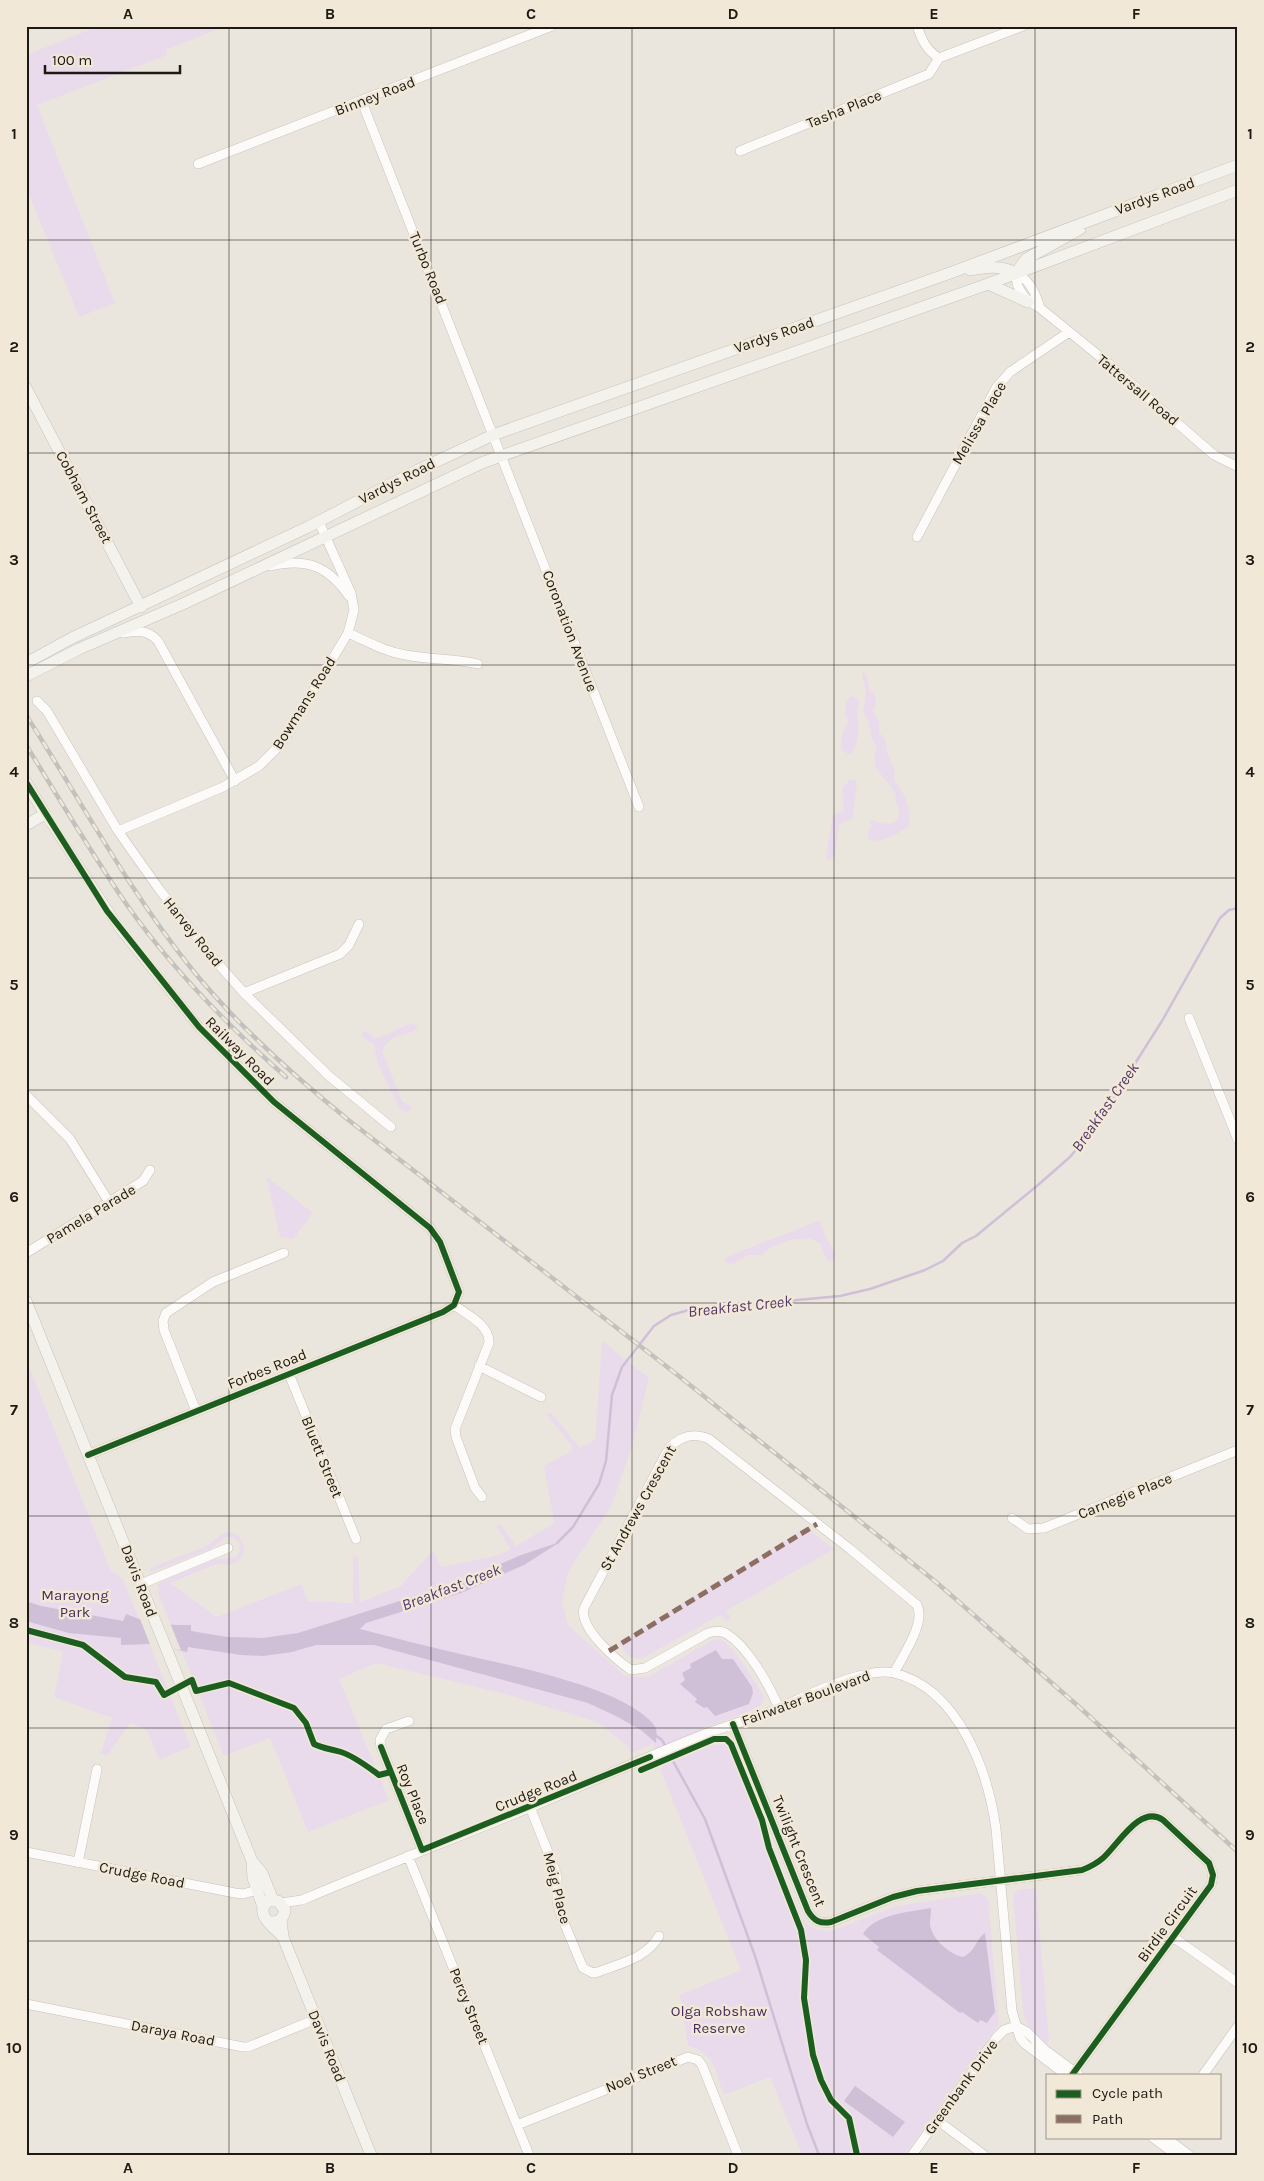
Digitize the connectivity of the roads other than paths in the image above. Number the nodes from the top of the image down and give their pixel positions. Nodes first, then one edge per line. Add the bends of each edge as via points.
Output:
1 (552, 26) edge
2 (917, 26) edge
3 (1023, 26) edge
4 (939, 58) junction
5 (362, 102) junction
6 (740, 151) dead end
7 (198, 164) dead end
8 (1238, 165) edge
9 (1238, 190) edge
10 (1112, 211) junction
11 (950, 273) junction
12 (1016, 273) junction
13 (988, 284) junction
14 (1028, 302) junction
15 (1040, 308) junction
16 (1069, 332) junction
17 (26, 388) edge
18 (493, 435) junction
19 (502, 456) junction
20 (1238, 467) edge
21 (319, 522) junction
22 (326, 536) junction
23 (917, 537) dead end
24 (250, 572) junction
25 (185, 602) junction
26 (353, 603) junction
27 (140, 607) junction
28 (348, 632) junction
29 (110, 635) junction
30 (26, 663) edge
31 (478, 664) dead end
32 (26, 676) edge
33 (37, 701) dead end
34 (235, 781) junction
35 (26, 782) edge
36 (639, 807) dead end
37 (45, 814) junction
38 (26, 825) edge
39 (118, 831) junction
40 (358, 924) dead end
41 (244, 993) junction
42 (1189, 1018) dead end
43 (26, 1095) edge
44 (391, 1127) dead end
45 (1238, 1140) edge
46 (150, 1170) dead end
47 (109, 1202) junction
48 (26, 1253) edge
49 (284, 1253) dead end
50 (26, 1302) edge
51 (454, 1305) junction
52 (479, 1366) junction
53 (289, 1374) junction
54 (541, 1397) dead end
55 (196, 1411) junction
56 (1238, 1450) edge
57 (88, 1455) junction
58 (482, 1497) dead end
59 (1012, 1518) dead end
60 (356, 1539) dead end
61 (228, 1548) dead end
62 (141, 1584) junction
63 (894, 1672) junction
64 (779, 1708) junction
65 (409, 1721) dead end
66 (733, 1724) junction
67 (658, 1754) joint
68 (97, 1769) dead end
69 (530, 1808) junction
70 (422, 1850) junction
71 (26, 1852) edge
72 (408, 1856) junction
73 (252, 1861) junction
74 (78, 1863) junction
75 (1000, 1881) junction
76 (257, 1890) junction
77 (263, 1907) junction
78 (278, 1912) junction
79 (660, 1936) dead end
80 (1173, 1937) junction
81 (1238, 1983) edge
82 (26, 2004) edge
83 (316, 2019) junction
84 (1016, 2026) junction
85 (1238, 2026) edge
86 (1073, 2074) edge
87 (1204, 2074) edge
88 (937, 2120) junction
89 (517, 2125) junction
90 (1155, 2138) edge
91 (1166, 2138) edge
92 (371, 2155) edge
93 (529, 2155) edge
94 (738, 2155) edge
95 (912, 2155) edge
96 (984, 2155) edge
97 (1176, 2155) edge
98 (1189, 2155) edge

1 - 5 street, Binney Road
2 - 4 street via 930,52
3 - 4 street
4 - 6 street, Tasha Place via 929,74
5 - 7 street, Binney Road
5 - 18 street, Turbo Road
8 - 10 main road, Vardys Road
9 - 12 main road, Vardys Road
10 - 11 main road, Vardys Road
10 - 12 main road via 1026,259
11 - 12 main road via 996,267
11 - 18 main road, Vardys Road
12 - 13 main road, Vardys Road
12 - 14 street via 1016,282
12 - 15 street, Tattersall Road via 1024,277
13 - 14 main road
13 - 19 main road, Vardys Road
14 - 15 street, Tattersall Road
15 - 16 street, Tattersall Road
16 - 20 street, Tattersall Road via 1214,455
16 - 23 street, Melissa Place via 1010,372 996,388
17 - 27 main road, Cobham Street
18 - 19 street, Turbo Road
18 - 21 main road, Vardys Road
19 - 22 main road, Vardys Road
19 - 36 street, Coronation Avenue
21 - 22 street
21 - 27 main road, Vardys Road
22 - 24 main road, Vardys Road
22 - 26 street, Bowmans Road
24 - 25 main road, Vardys Road
24 - 26 street via 283,564 306,563 331,575
25 - 27 main road, Vardys Road via 153,611
25 - 29 main road, Vardys Road
26 - 28 street, Bowmans Road
27 - 29 main road, Vardys Road via 135,618
27 - 30 main road, Vardys Road
28 - 31 street via 404,655
28 - 34 street, Bowmans Road via 280,745 259,766
29 - 32 main road, Vardys Road
29 - 34 street via 148,632 158,641
33 - 39 street, Harvey Road via 47,711
34 - 39 street, Bowmans Road
35 - 37 main road, Railway Road
37 - 38 main road
37 - 51 street, Railway Road via 120,929 198,1027 274,1102 435,1234 458,1284
39 - 41 street, Harvey Road via 159,889
40 - 41 street via 349,945 340,954
41 - 44 street, Harvey Road via 330,1076
42 - 45 street
43 - 47 street via 70,1139
46 - 47 street, Pamela Parade via 144,1181
47 - 48 street, Pamela Parade
49 - 55 street via 217,1280 166,1313 164,1330
50 - 57 main road, Davis Road
51 - 52 street via 484,1327 489,1336
51 - 53 street, Forbes Road
52 - 54 street
52 - 58 street via 455,1429 474,1488
53 - 55 street, Forbes Road
53 - 60 street, Bluett Street
55 - 57 street, Forbes Road
56 - 59 street, Carnegie Place via 1044,1528 1028,1529
57 - 62 main road, Davis Road
61 - 62 street
62 - 73 main road, Davis Road
63 - 64 street, Fairwater Boulevard via 863,1674
63 - 64 street, St Andrews Crescent via 919,1623 917,1605 709,1439 700,1435 684,1436 669,1448 584,1608 584,1621 631,1670 645,1668 708,1633 727,1634 760,1672
63 - 75 street, Fairwater Boulevard via 935,1696 977,1755 993,1806
64 - 66 street, Fairwater Boulevard
65 - 70 street, Roy Place via 386,1729 380,1740
66 - 67 street, Fairwater Boulevard
66 - 75 street, Twilight Crescent via 808,1911 815,1920 831,1922 905,1894
67 - 69 street, Crudge Road
68 - 74 street
69 - 70 street, Crudge Road
69 - 79 street, Meig Place via 553,1862 560,1913 582,1972 598,1972 643,1954 654,1946
70 - 72 street, Crudge Road
71 - 74 street, Crudge Road
72 - 78 street, Crudge Road
72 - 89 street, Percy Street
73 - 76 main road, Davis Road
73 - 78 main road, Davis Road via 262,1874
74 - 76 street, Crudge Road via 235,1894
75 - 80 street, Birdie Circuit via 1077,1872 1090,1867 1103,1858 1139,1820 1150,1815 1158,1817 1207,1862 1212,1873 1210,1884
75 - 84 street, Fairwater Boulevard
76 - 77 main road, Davis Road
77 - 78 main road via 268,1901
77 - 78 main road, Davis Road via 264,1918
78 - 83 main road, Davis Road via 283,1937
80 - 81 street
80 - 86 street, Birdie Circuit
82 - 83 street, Daraya Road via 243,2047
83 - 92 main road, Davis Road
84 - 86 street
84 - 88 street, Greenbank Drive via 998,2036
85 - 87 street
88 - 95 street, Greenbank Drive
88 - 96 street
89 - 93 street, Percy Street
89 - 94 street, Noel Street via 688,2056 702,2065
90 - 97 street
91 - 98 street

